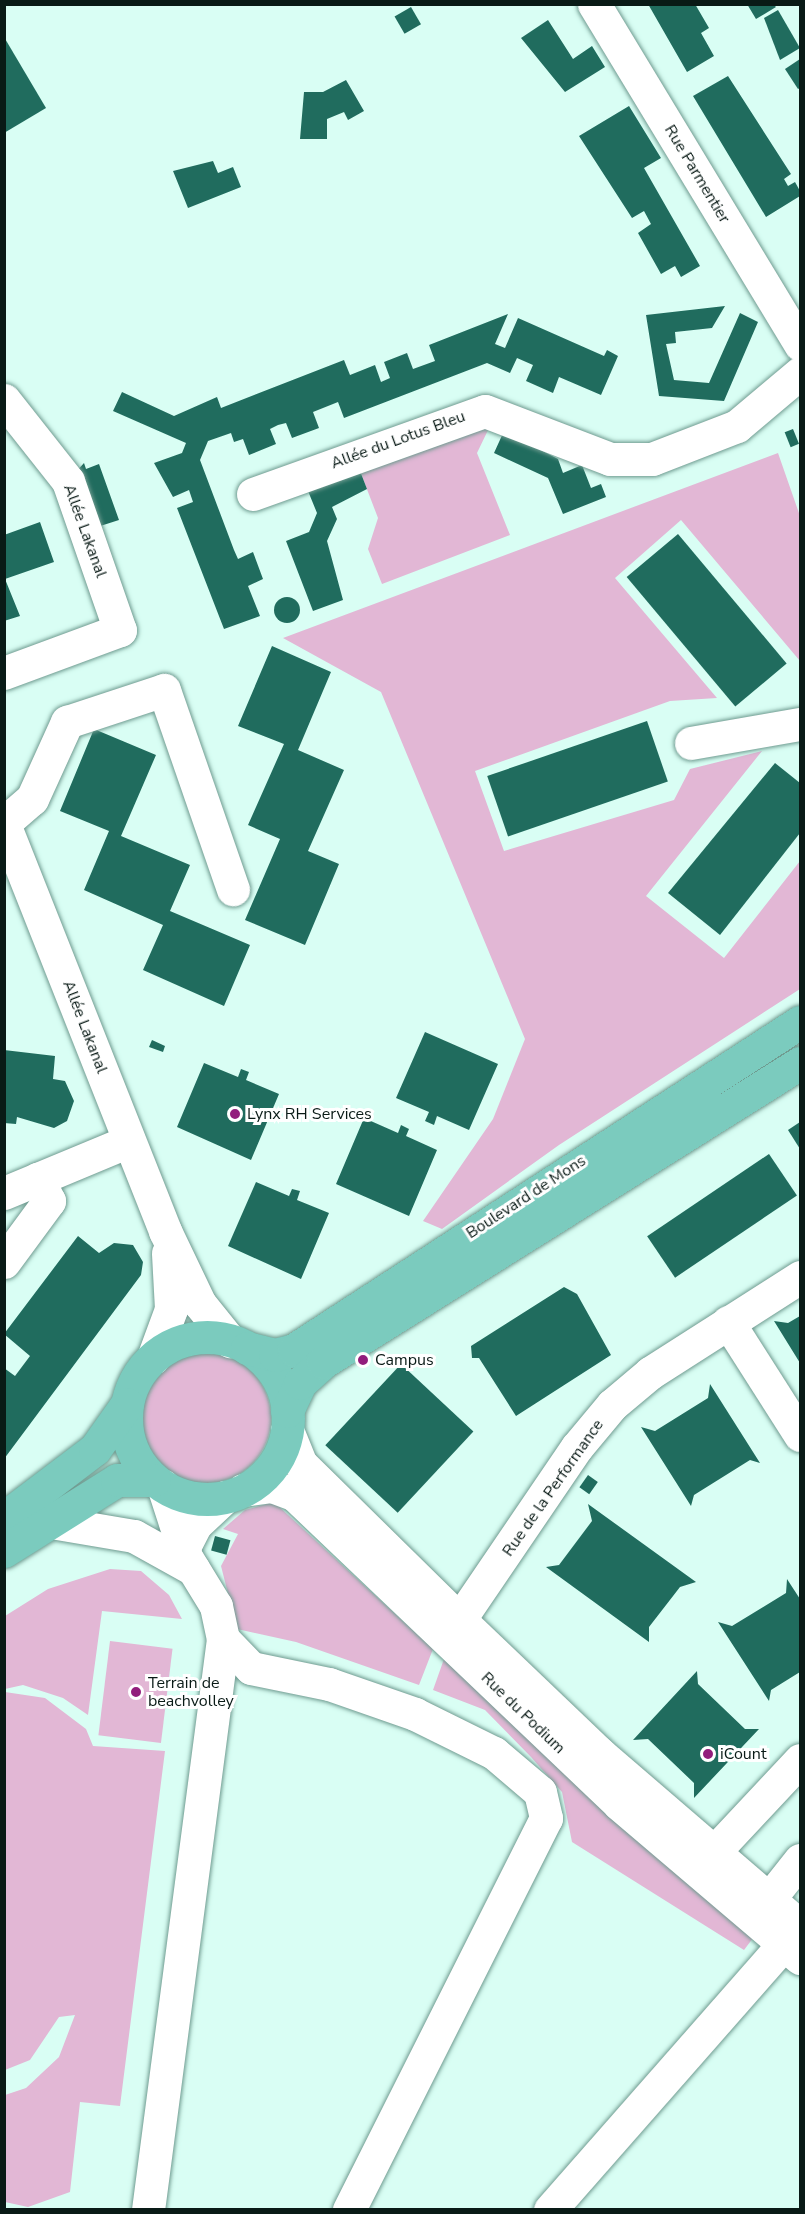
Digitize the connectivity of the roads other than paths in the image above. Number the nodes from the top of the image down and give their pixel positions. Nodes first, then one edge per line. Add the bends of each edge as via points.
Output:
1 (594, 4) edge
2 (801, 344) edge
3 (801, 374) edge
4 (4, 400) edge
5 (253, 494) dead end
6 (4, 672) edge
7 (801, 724) edge
8 (691, 743) dead end
9 (4, 823) edge
10 (233, 890) dead end
11 (801, 1022) edge
12 (801, 1063) edge
13 (129, 1141) junction
14 (38, 1179) junction
15 (4, 1192) edge
16 (165, 1231) junction
17 (4, 1262) edge
18 (801, 1277) edge
19 (728, 1322) junction
20 (239, 1344) junction
21 (153, 1358) junction
22 (127, 1404) junction
23 (287, 1420) junction
24 (801, 1435) edge
25 (159, 1483) junction
26 (234, 1494) junction
27 (4, 1518) edge
28 (51, 1522) junction
29 (4, 1551) edge
30 (188, 1559) junction
31 (454, 1631) junction
32 (223, 1640) junction
33 (801, 1760) edge
34 (801, 1860) edge
35 (704, 1862) junction
36 (769, 1899) junction
37 (796, 1939) edge
38 (148, 2210) edge
39 (349, 2210) edge
40 (550, 2210) edge

1 - 2 street, Rue Parmentier
3 - 5 street, Allée du Lotus Bleu via 736,426 652,459 610,459 485,411
4 - 6 street, Allée Lakanal via 68,481 120,630
7 - 8 street
9 - 10 street, Allée Lakanal via 32,800 67,722 164,690
9 - 13 street, Allée Lakanal
11 - 20 main road, Boulevard de Mons via 294,1350 275,1355
12 - 23 main road, Boulevard de Mons via 323,1362 300,1383
13 - 14 street
13 - 16 street, Allée Lakanal
14 - 15 street
14 - 17 street via 50,1201
16 - 20 street, Allée Lakanal via 200,1304
16 - 21 street, Allée Lakanal via 171,1309
18 - 19 street, Rue de la Performance
19 - 24 street
19 - 31 street, Rue de la Performance via 650,1373 596,1424
20 - 21 main road via 189,1339
20 - 23 main road via 275,1375
21 - 22 main road
22 - 25 main road via 130,1446
22 - 27 main road via 95,1449
23 - 26 main road via 272,1465
23 - 31 street, Rue du Podium via 301,1464
25 - 26 main road via 193,1498
25 - 28 main road via 122,1478
25 - 30 street
26 - 30 street via 195,1525
26 - 31 street, Rue du Podium via 272,1486 295,1495
28 - 29 main road
28 - 30 street via 134,1536
30 - 32 street via 216,1606
31 - 35 street, Rue du Podium
32 - 38 street
32 - 39 street via 251,1668 285,1674 415,1714 494,1753 540,1792 546,1818
33 - 35 street
34 - 36 street
35 - 36 street, Rue du Podium
35 - 37 street, Rue du Podium
36 - 37 street, Rue du Podium
37 - 40 street

